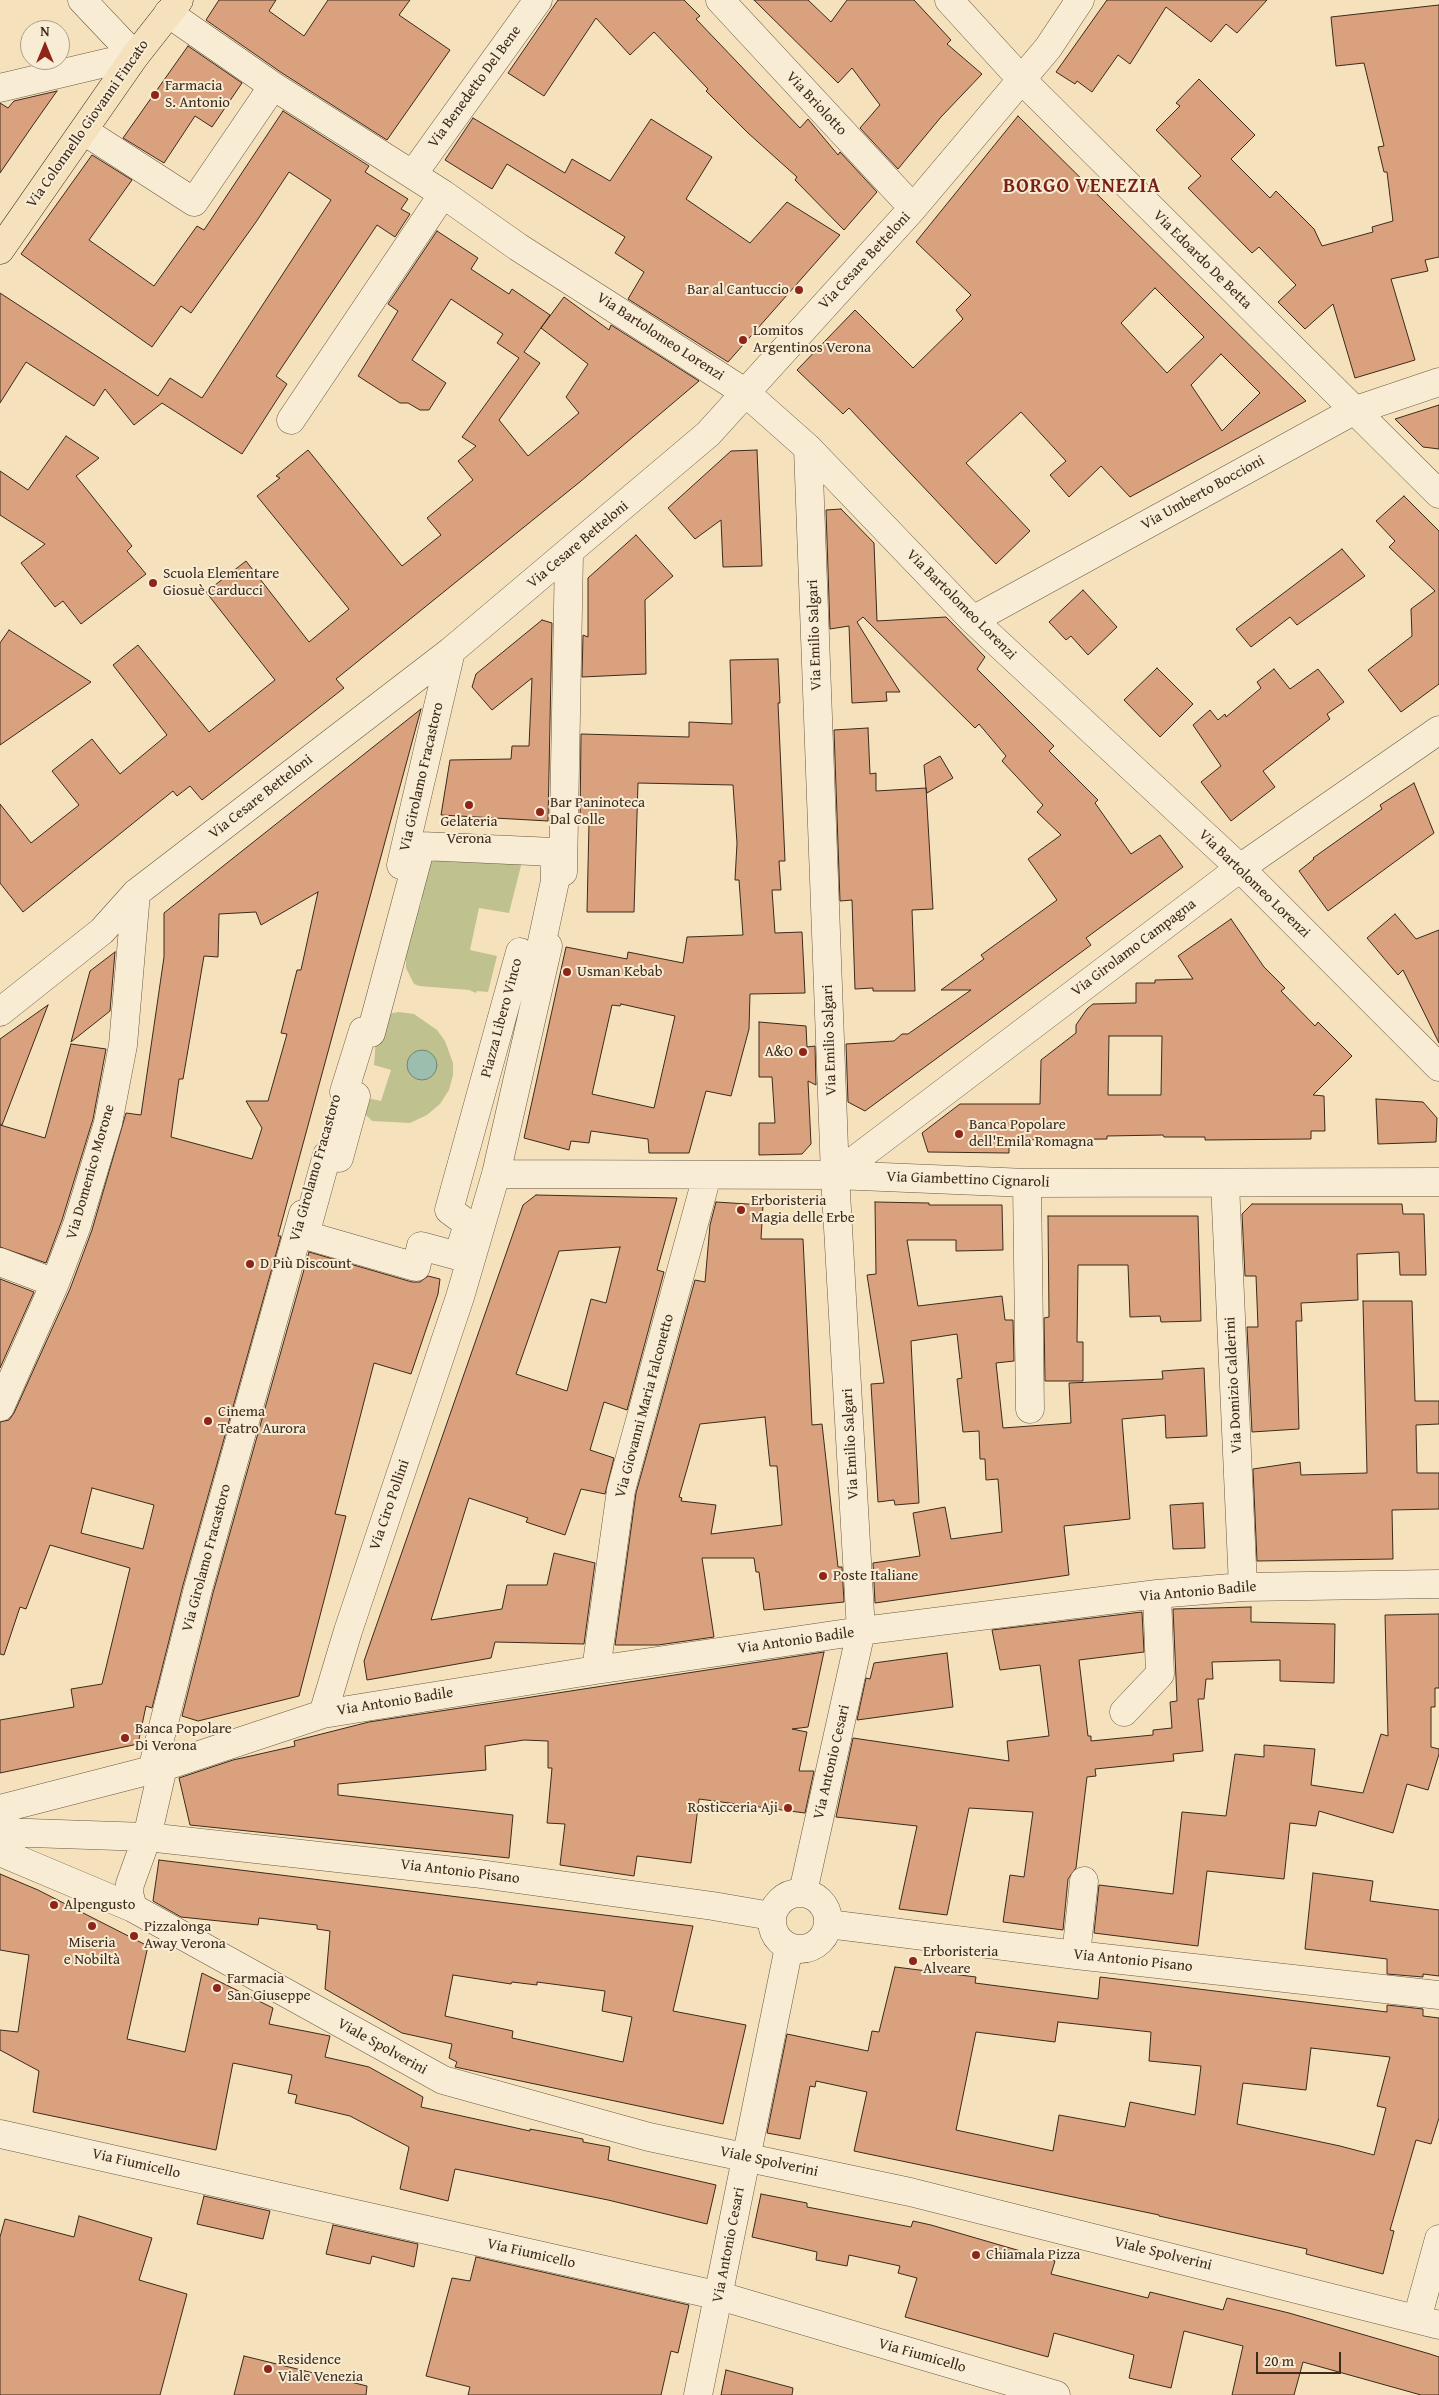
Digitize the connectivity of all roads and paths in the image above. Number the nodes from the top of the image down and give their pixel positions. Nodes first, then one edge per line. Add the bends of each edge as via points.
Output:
1 (82, 0) edge
2 (538, 0) edge
3 (720, 0) edge
4 (949, 0) edge
5 (1080, 0) edge
6 (173, 7) edge
7 (135, 56) junction
8 (1022, 80) junction
9 (273, 86) junction
10 (0, 88) edge
11 (84, 131) junction
12 (413, 174) junction
13 (443, 194) junction
14 (913, 208) junction
15 (0, 250) edge
16 (1439, 382) edge
17 (746, 393) junction
18 (1353, 411) junction
19 (292, 420) dead end
20 (808, 448) junction
21 (1439, 494) edge
22 (569, 554) junction
23 (973, 620) junction
24 (451, 652) junction
25 (1439, 730) edge
26 (1240, 868) junction
27 (136, 893) junction
28 (0, 1012) edge
29 (1439, 1067) edge
30 (339, 1156) joint
31 (496, 1174) junction
32 (835, 1174) junction
33 (707, 1176) junction
34 (1027, 1182) junction
35 (1439, 1182) edge
36 (1225, 1184) junction
37 (0, 1262) edge
38 (56, 1284) junction
39 (460, 1297) joint
40 (0, 1407) edge
41 (1030, 1409) dead end
42 (1439, 1584) edge
43 (1243, 1587) junction
44 (1157, 1594) junction
45 (861, 1631) junction
46 (596, 1670) junction
47 (1124, 1712) dead end
48 (322, 1714) junction
49 (157, 1768) junction
50 (0, 1810) edge
51 (0, 1832) edge
52 (147, 1837) junction
53 (0, 1852) edge
54 (1084, 1881) dead end
55 (803, 1892) junction
56 (133, 1908) junction
57 (771, 1916) junction
58 (828, 1924) junction
59 (789, 1947) junction
60 (1076, 1955) junction
61 (1439, 1995) edge
62 (0, 2134) edge
63 (747, 2158) junction
64 (1439, 2239) edge
65 (720, 2296) junction
66 (1428, 2322) edge
67 (698, 2395) edge
68 (1056, 2395) edge

1 - 7 street
2 - 12 street, Via Benedetto Del Bene
3 - 14 street, Via Briolotto
4 - 8 street, Via Edoardo De Betta
5 - 8 street, Via Cesare Betteloni
6 - 7 main road, Via Colonnello Giovanni Fincato
6 - 9 street, Via Bartolomeo Lorenzi
7 - 10 street
7 - 11 main road, Via Colonnello Giovanni Fincato
8 - 14 street, Via Cesare Betteloni
8 - 18 street, Via Edoardo De Betta
9 - 11 street via 194,202
9 - 12 street, Via Bartolomeo Lorenzi
11 - 15 main road, Via Colonnello Giovanni Fincato
12 - 13 street, Via Bartolomeo Lorenzi
13 - 17 street, Via Bartolomeo Lorenzi via 518,247
13 - 19 street
14 - 17 street, Via Cesare Betteloni
16 - 18 street, Via Umberto Boccioni
17 - 20 street, Via Bartolomeo Lorenzi
17 - 22 street, Via Cesare Betteloni via 708,434
18 - 21 street, Via Edoardo De Betta
18 - 23 street, Via Umberto Boccioni
20 - 23 street, Via Bartolomeo Lorenzi
20 - 32 street, Via Emilio Salgari
22 - 24 street, Via Cesare Betteloni
22 - 31 street, Piazza Libero Vinco via 562,883
23 - 26 street, Via Bartolomeo Lorenzi
24 - 27 street, Via Cesare Betteloni
24 - 49 street, Via Girolamo Fracastoro via 410,833 198,1589
25 - 26 street, Via Girolamo Campagna
26 - 29 street, Via Bartolomeo Lorenzi
26 - 32 street, Via Girolamo Campagna
27 - 28 street, Via Cesare Betteloni via 102,931
27 - 38 street, Via Domenico Morone via 123,1045 108,1123
30 - 30 street, Piazza Libero Vinco via 356,1096 344,1092 362,1031 371,1033 421,846 554,852 555,881 537,965 520,952 449,1210 468,1224 458,1256 421,1246 416,1267 305,1235 327,1155
31 - 33 street, Via Giambettino Cignaroli
31 - 39 street, Piazza Libero Vinco
32 - 33 street, Via Giambettino Cignaroli
32 - 34 street, Via Giambettino Cignaroli
32 - 45 street, Via Emilio Salgari
33 - 46 street, Via Giovanni Maria Falconetto via 621,1490
34 - 36 street, Via Giambettino Cignaroli
34 - 41 street
35 - 36 street, Via Giambettino Cignaroli
36 - 43 street, Via Domizio Calderini
37 - 38 street
38 - 40 street, Via Domenico Morone
39 - 48 street, Via Ciro Pollini
42 - 43 street, Via Antonio Badile
43 - 44 street, Via Antonio Badile
44 - 45 street, Via Antonio Badile
44 - 47 street via 1160,1674
45 - 46 street, Via Antonio Badile
45 - 55 street, Via Antonio Cesari
46 - 48 street, Via Antonio Badile
48 - 49 street, Via Antonio Badile
49 - 50 street, Via Antonio Badile
49 - 52 street, Via Girolamo Fracastoro
51 - 52 street, Via Antonio Pisano
52 - 56 street, Via Girolamo Fracastoro via 128,1893
52 - 57 street, Via Antonio Pisano via 473,1873
53 - 56 street, Viale Spolverini
54 - 60 street
55 - 57 street via 782,1898
55 - 58 street via 822,1903
56 - 63 street, Viale Spolverini via 442,2080 650,2137
57 - 59 street via 775,1935
58 - 59 street via 824,1937 814,1946 802,1949
58 - 60 street, Via Antonio Pisano
59 - 63 street, Via Antonio Cesari
60 - 61 street, Via Antonio Pisano
62 - 65 street, Via Fiumicello
63 - 65 street, Via Antonio Cesari
63 - 66 street, Viale Spolverini via 910,2192
64 - 66 street
65 - 67 street, Via Antonio Cesari
65 - 68 street, Via Fiumicello

